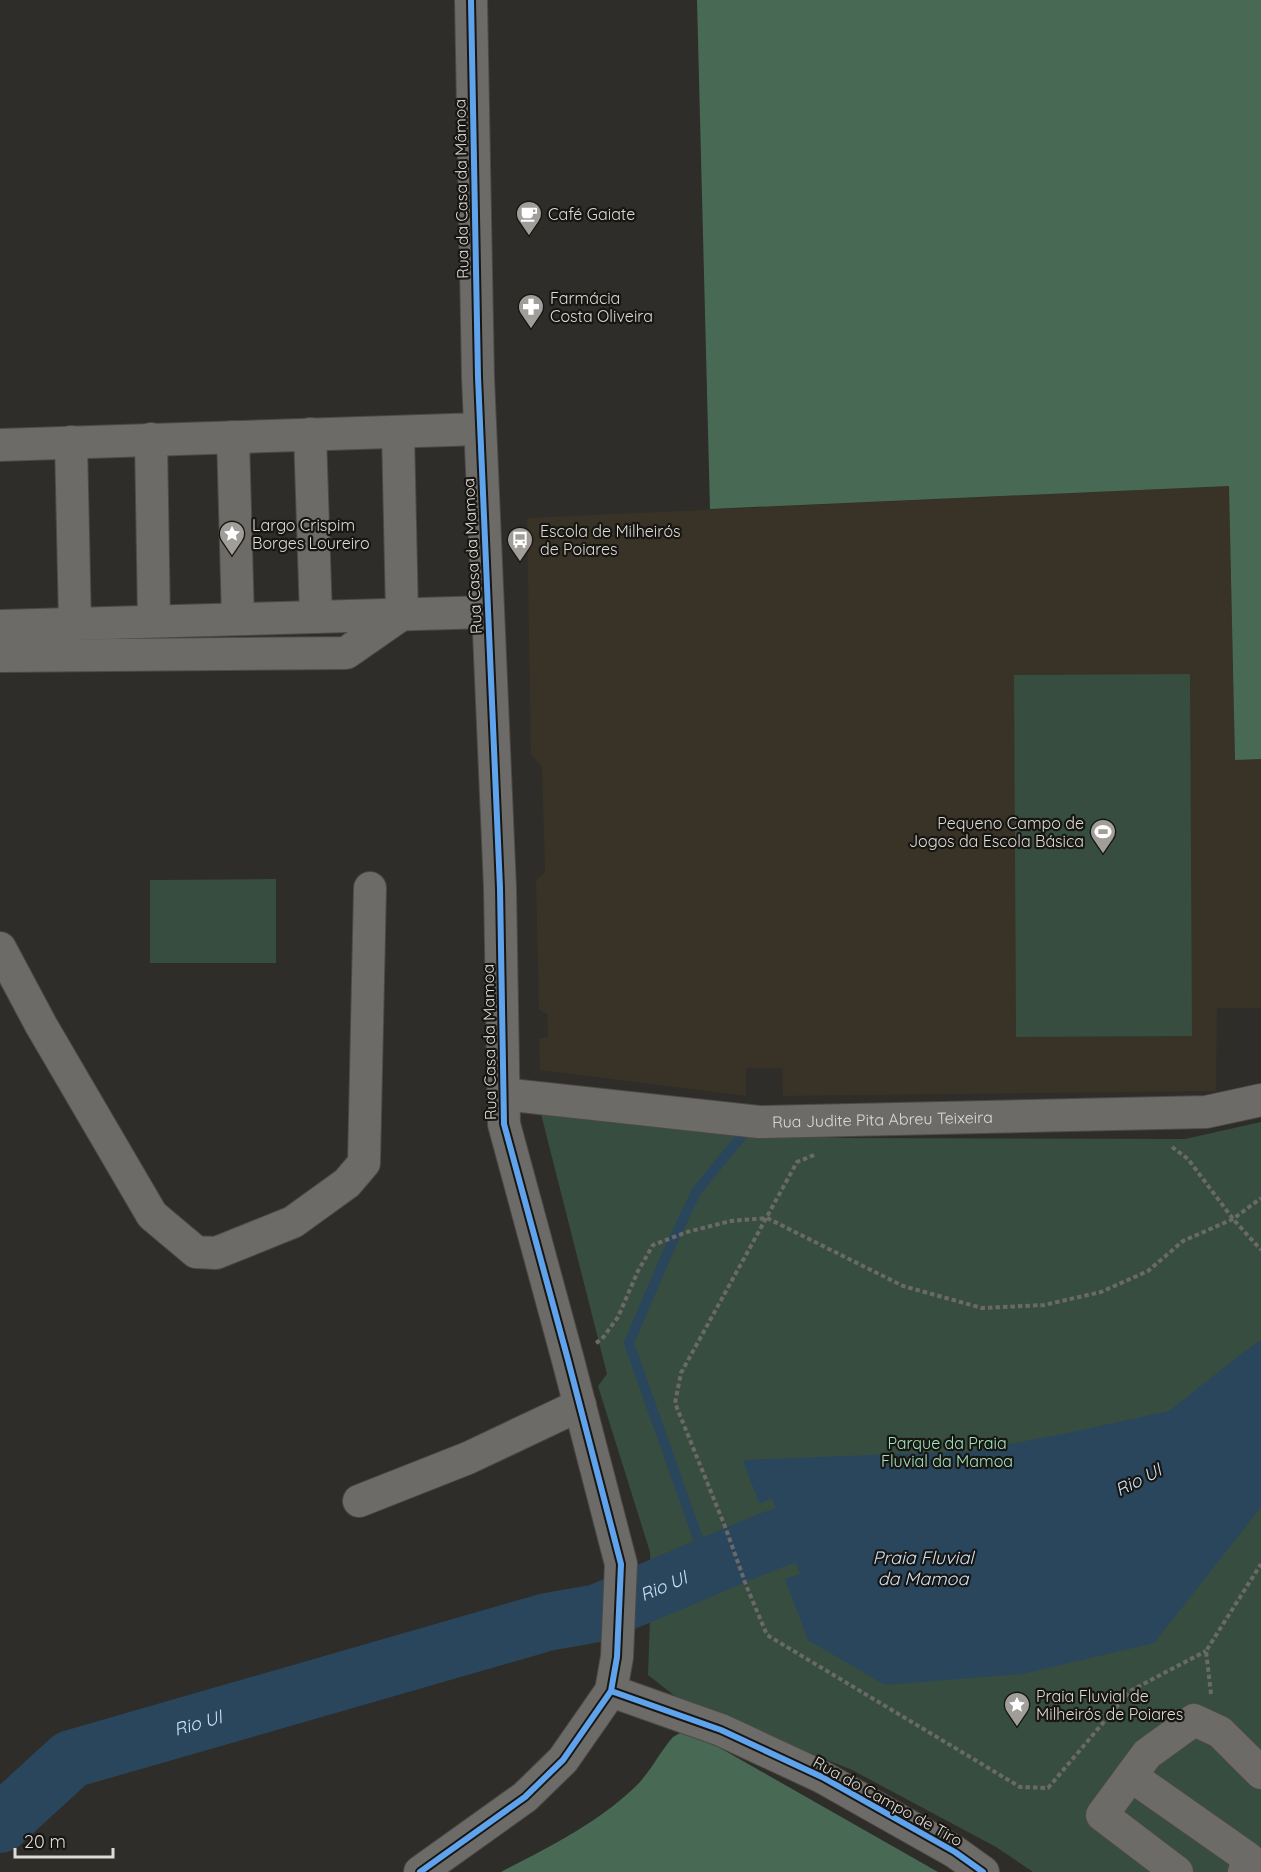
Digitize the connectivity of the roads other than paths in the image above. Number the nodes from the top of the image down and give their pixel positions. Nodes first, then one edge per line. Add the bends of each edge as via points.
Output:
1 (471, 0) edge
2 (478, 377) joint
3 (480, 429) junction
4 (398, 432) junction
5 (310, 434) junction
6 (233, 437) junction
7 (151, 439) junction
8 (71, 442) junction
9 (0, 445) edge
10 (488, 612) junction
11 (402, 614) junction
12 (316, 617) junction
13 (238, 619) junction
14 (154, 621) junction
15 (75, 624) junction
16 (0, 626) edge
17 (0, 656) edge
18 (370, 888) dead end
19 (0, 948) edge
20 (503, 1094) junction
21 (1261, 1100) edge
22 (580, 1405) junction
23 (359, 1501) dead end
24 (611, 1691) junction
25 (1261, 1773) edge
26 (1131, 1776) junction
27 (420, 1872) edge
28 (983, 1872) edge
29 (1177, 1872) edge
30 (1244, 1872) edge

1 - 2 street, Rua da Casa da Mâmoa
2 - 3 street, Rua Casa da Mamoa
3 - 4 street
3 - 10 street, Rua Casa da Mamoa
4 - 5 street
4 - 11 street
5 - 6 street
5 - 12 street
6 - 7 street
6 - 13 street
7 - 8 street
7 - 14 street
8 - 9 street
8 - 15 street
10 - 11 street
10 - 20 street, Rua Casa da Mamoa via 500,888
11 - 12 street
11 - 17 street via 346,653
12 - 13 street
13 - 14 street
14 - 15 street
15 - 16 street
18 - 19 street via 364,1162 347,1183 293,1222 216,1253 196,1252 152,1215
20 - 21 street, Rua Judite Pita Abreu Teixeira via 759,1122 1206,1112
20 - 22 street, Rua Casa da Mamoa via 504,1124
22 - 23 street via 468,1458
22 - 24 street, Rua Casa da Mamoa via 621,1564 617,1657
24 - 27 street via 564,1760 525,1797
24 - 28 street, Rua do Campo de Tiro via 721,1730 822,1777
25 - 26 street via 1220,1732 1194,1720 1147,1754
26 - 29 street via 1102,1815
26 - 30 street via 1248,1858

